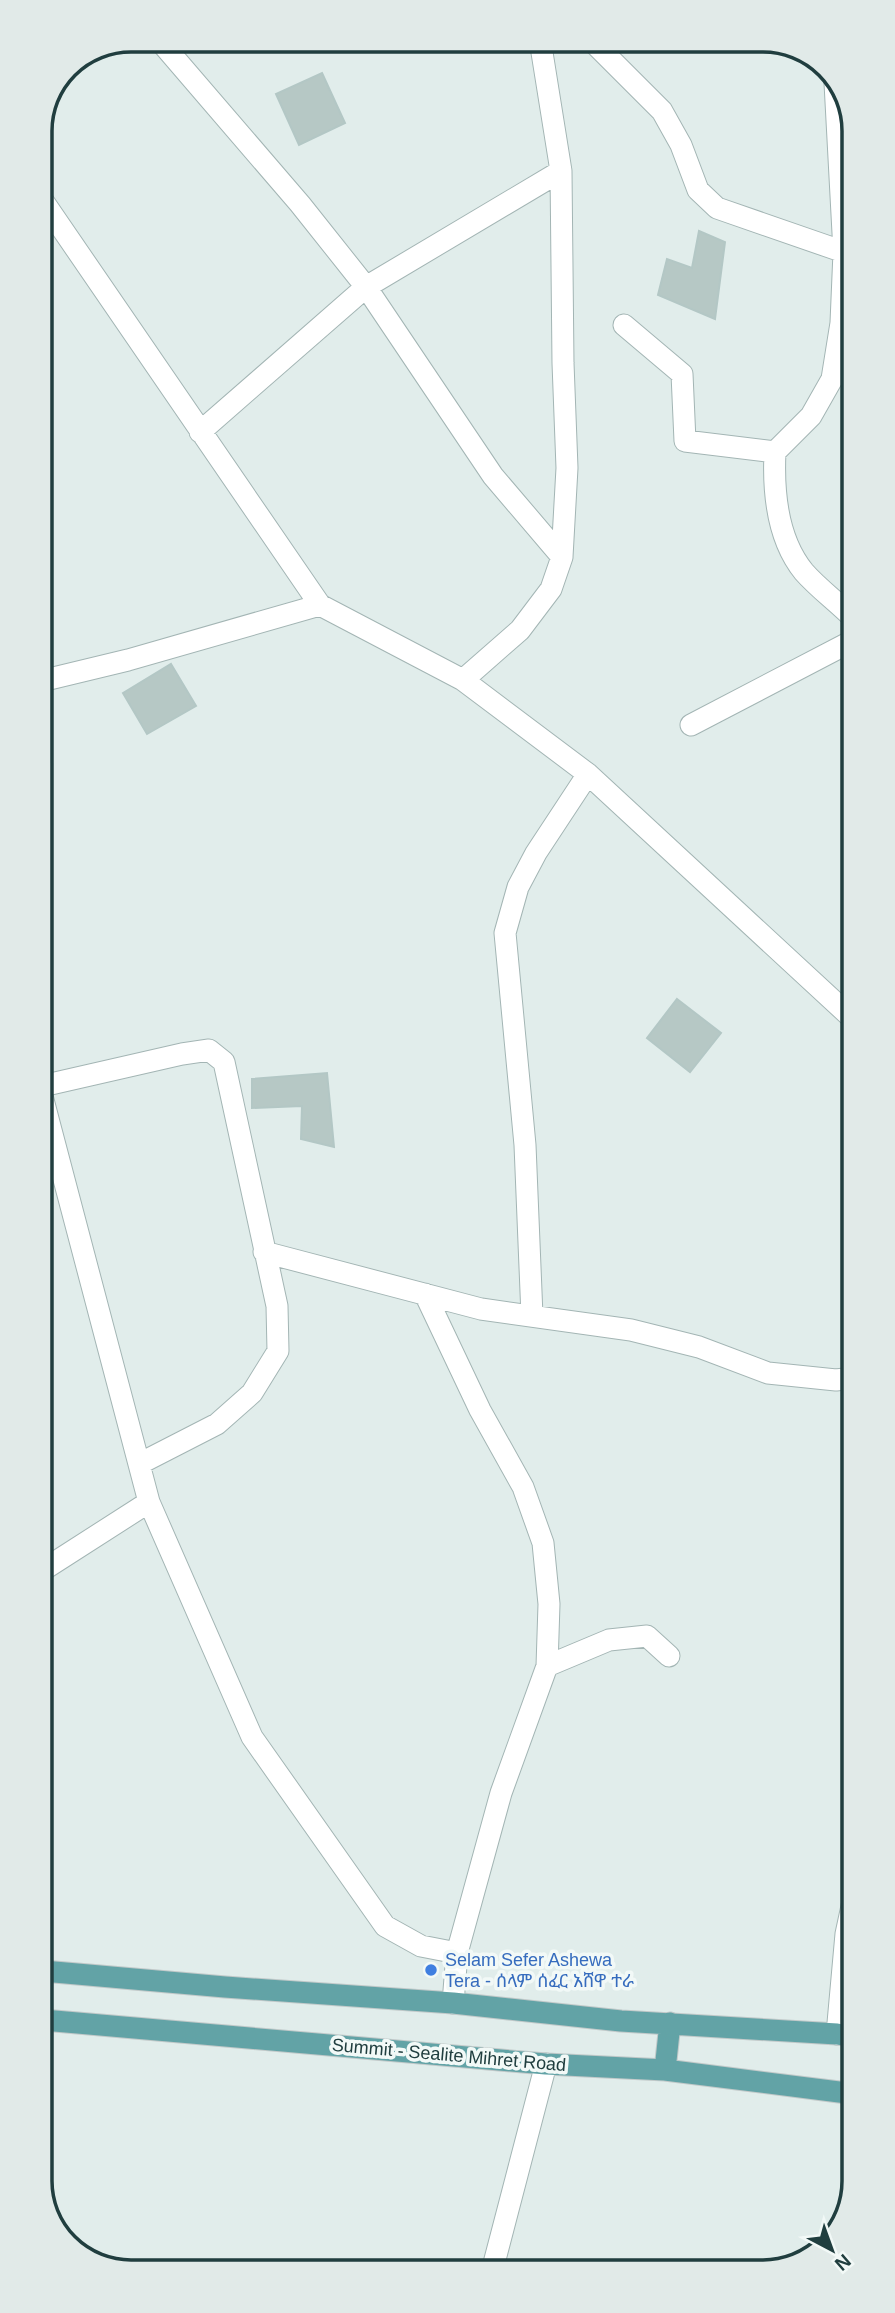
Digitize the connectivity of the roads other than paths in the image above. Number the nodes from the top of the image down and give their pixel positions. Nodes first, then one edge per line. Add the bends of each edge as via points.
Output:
1 (169, 52) edge
2 (542, 53) edge
3 (604, 53) edge
4 (836, 101) edge
5 (561, 171) junction
6 (842, 214) edge
7 (53, 216) edge
8 (842, 251) edge
9 (366, 288) junction
10 (624, 325) dead end
11 (842, 343) edge
12 (200, 432) junction
13 (775, 452) junction
14 (562, 557) junction
15 (320, 606) junction
16 (842, 608) edge
17 (842, 645) edge
18 (53, 678) edge
19 (463, 680) junction
20 (691, 726) dead end
21 (588, 774) junction
22 (842, 1009) edge
23 (53, 1084) edge
24 (53, 1137) edge
25 (264, 1252) junction
26 (425, 1294) junction
27 (532, 1316) junction
28 (842, 1379) edge
29 (139, 1464) junction
30 (149, 1502) junction
31 (52, 1564) edge
32 (669, 1656) dead end
33 (547, 1666) junction
34 (457, 1953) junction
35 (52, 1972) edge
36 (453, 2003) junction
37 (52, 2021) edge
38 (670, 2023) junction
39 (842, 2035) edge
40 (546, 2064) junction
41 (665, 2070) junction
42 (842, 2092) edge
43 (495, 2260) edge

1 - 9 street
2 - 5 street
3 - 8 street via 662,111 698,190 717,208
4 - 6 street
5 - 9 street
5 - 14 street via 567,468
7 - 12 street
9 - 12 street
9 - 14 street via 493,476
10 - 13 street via 682,374 685,441
11 - 13 street via 832,379 811,416
12 - 15 street
13 - 16 street via 781,531 803,571
14 - 19 street via 551,589 520,630
15 - 18 street
15 - 19 street
17 - 20 street
19 - 21 street
21 - 22 street
21 - 27 street via 517,887 505,933 525,1145
23 - 25 street via 182,1054 209,1051 224,1062
24 - 29 street
25 - 26 street
25 - 29 street via 277,1306 278,1352 252,1393 217,1424
26 - 27 street
26 - 33 street via 523,1487 543,1543 549,1604
27 - 28 street via 631,1330 699,1347 768,1373
29 - 30 street
30 - 31 street
30 - 34 street via 252,1737 385,1926 421,1946
32 - 33 street via 647,1636 609,1640
33 - 34 street via 501,1793
34 - 36 street
35 - 36 main road
36 - 38 main road
37 - 40 main road, Summit - Sealite Mihret Road
38 - 39 main road
38 - 41 main road
40 - 41 main road, Summit - Sealite Mihret Road
40 - 43 street
41 - 42 main road, Summit - Sealite Mihret Road

